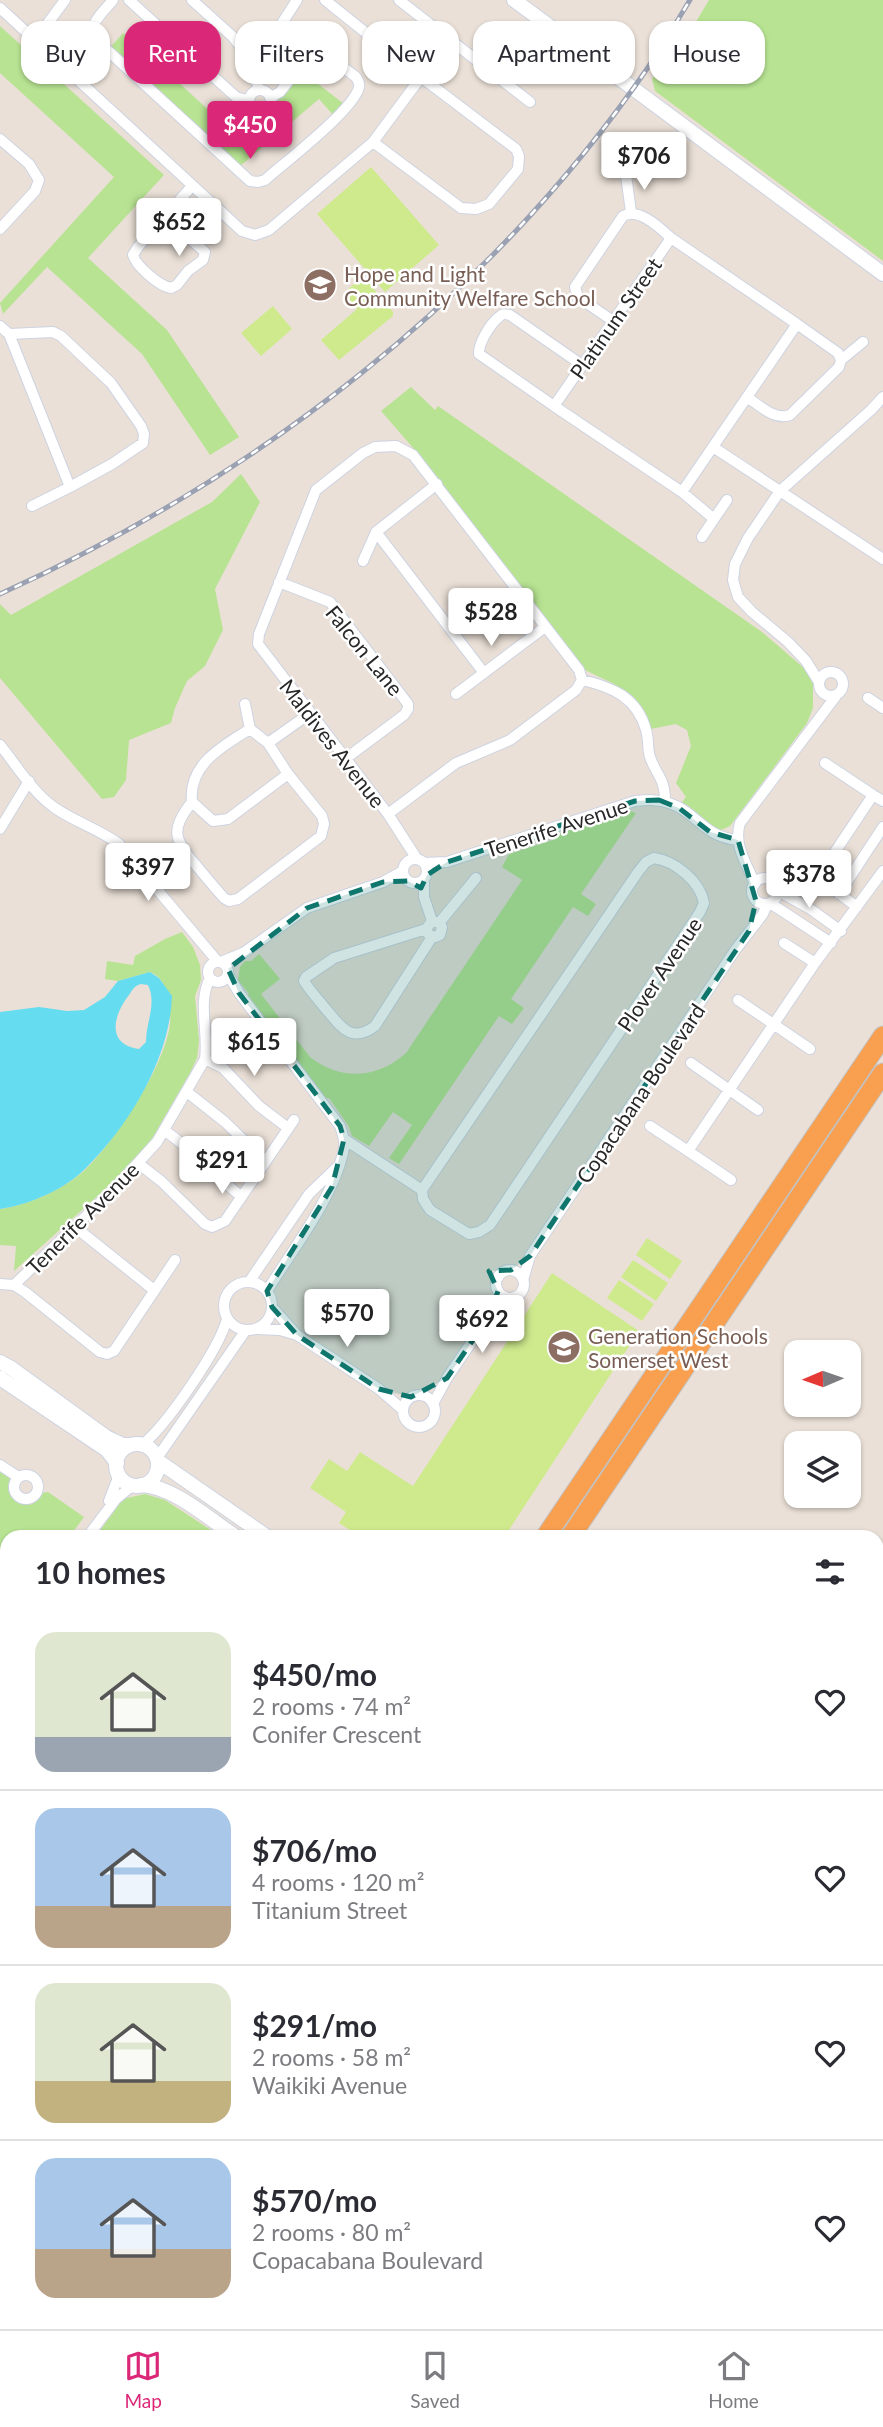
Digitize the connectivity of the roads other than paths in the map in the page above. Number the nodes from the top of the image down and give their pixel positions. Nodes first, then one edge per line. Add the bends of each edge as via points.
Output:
1 (65, 0) edge
2 (113, 0) edge
3 (129, 0) edge
4 (192, 0) edge
5 (297, 0) edge
6 (325, 0) edge
7 (399, 0) edge
8 (514, 0) edge
9 (0, 8) edge
10 (49, 21) edge
11 (283, 21) edge
12 (426, 21) edge
13 (21, 28) edge
14 (362, 30) edge
15 (232, 36) junction
16 (235, 37) edge
17 (235, 39) edge
18 (459, 47) edge
19 (81, 84) edge
20 (257, 84) edge
21 (416, 84) edge
22 (430, 84) edge
23 (258, 90) junction
24 (270, 98) junction
25 (248, 101) junction
26 (530, 102) dead end
27 (0, 139) edge
28 (373, 142) junction
29 (626, 175) dead end
30 (192, 186) junction
31 (631, 212) junction
32 (165, 217) junction
33 (0, 229) edge
34 (671, 237) junction
35 (882, 273) edge
36 (613, 321) junction
37 (797, 324) junction
38 (4, 330) edge
39 (863, 342) dead end
40 (841, 360) junction
41 (582, 365) junction
42 (747, 397) junction
43 (883, 397) edge
44 (554, 406) junction
45 (713, 447) junction
46 (437, 485) junction
47 (70, 487) junction
48 (780, 491) junction
49 (682, 492) junction
50 (727, 500) dead end
51 (32, 506) dead end
52 (714, 519) junction
53 (376, 532) junction
54 (702, 537) dead end
55 (883, 559) edge
56 (363, 561) dead end
57 (279, 582) junction
58 (545, 627) junction
59 (806, 661) junction
60 (828, 672) junction
61 (484, 673) junction
62 (582, 680) junction
63 (820, 687) junction
64 (456, 694) dead end
65 (836, 696) junction
66 (868, 698) dead end
67 (245, 704) dead end
68 (883, 708) edge
69 (309, 714) junction
70 (813, 724) junction
71 (250, 729) junction
72 (268, 743) junction
73 (0, 745) edge
74 (345, 759) junction
75 (825, 763) dead end
76 (288, 774) junction
77 (29, 781) junction
78 (878, 798) edge
79 (192, 802) junction
80 (665, 802) junction
81 (387, 814) junction
82 (883, 827) edge
83 (0, 829) edge
84 (738, 840) junction
85 (747, 864) junction
86 (883, 871) edge
87 (415, 872) junction
88 (476, 878) dead end
89 (767, 879) junction
90 (755, 884) junction
91 (778, 891) junction
92 (839, 894) junction
93 (764, 903) junction
94 (857, 907) junction
95 (432, 928) junction
96 (841, 931) junction
97 (784, 943) dead end
98 (831, 943) junction
99 (815, 963) junction
100 (219, 972) junction
101 (738, 1000) dead end
102 (774, 1023) junction
103 (883, 1035) edge
104 (810, 1049) dead end
105 (205, 1059) junction
106 (691, 1063) dead end
107 (883, 1073) edge
108 (730, 1088) junction
109 (187, 1092) junction
110 (758, 1110) dead end
111 (650, 1126) dead end
112 (165, 1131) junction
113 (344, 1139) junction
114 (688, 1151) junction
115 (265, 1161) junction
116 (139, 1164) junction
117 (339, 1165) junction
118 (731, 1180) dead end
119 (422, 1190) junction
120 (241, 1196) junction
121 (75, 1227) junction
122 (530, 1256) junction
123 (175, 1260) dead end
124 (511, 1270) junction
125 (523, 1280) junction
126 (249, 1282) junction
127 (0, 1284) edge
128 (14, 1285) junction
129 (155, 1290) junction
130 (267, 1291) junction
131 (498, 1291) junction
132 (509, 1298) junction
133 (272, 1307) junction
134 (490, 1315) junction
135 (227, 1319) junction
136 (252, 1329) junction
137 (297, 1335) junction
138 (0, 1362) edge
139 (0, 1378) edge
140 (447, 1378) junction
141 (379, 1389) junction
142 (416, 1396) junction
143 (433, 1404) junction
144 (403, 1410) junction
145 (136, 1445) junction
146 (158, 1460) junction
147 (0, 1465) edge
148 (118, 1469) junction
149 (18, 1477) dead end
150 (136, 1485) junction
151 (92, 1530) edge
152 (93, 1530) edge
153 (226, 1530) edge
154 (257, 1530) edge
155 (549, 1530) edge
156 (575, 1530) edge

1 - 10 street
2 - 24 street via 94,24 94,38 250,181 265,180 338,116 359,83 323,52 312,51
3 - 25 street via 236,97
4 - 15 street
5 - 11 street
6 - 14 street
7 - 12 street
8 - 35 street
9 - 13 street
15 - 16 street
15 - 17 street
18 - 26 street
19 - 30 street
20 - 23 street
21 - 28 street
22 - 28 street via 516,149 518,169 489,204 461,208
23 - 24 street
23 - 25 street
24 - 25 street via 268,109 261,112 254,111
27 - 33 street via 29,164 39,180 35,191
28 - 30 street via 260,234 242,230
29 - 31 street
30 - 32 street
31 - 34 street
31 - 36 street via 623,215 575,287 578,297
32 - 32 street via 203,249 205,257 171,288 132,257
34 - 36 street, Platinum Street
34 - 37 street, Platinum Street
36 - 41 street, Platinum Street
37 - 40 street, Platinum Street
37 - 42 street
38 - 47 street
38 - 47 street via 61,336 111,383 144,433 139,448
39 - 40 street
40 - 42 street via 785,417
41 - 44 street, Platinum Street
41 - 44 street via 510,315 498,317 479,345 479,354
42 - 45 street
43 - 48 street
44 - 49 street
45 - 48 street
45 - 49 street
46 - 53 street
46 - 57 street via 402,448 382,446 363,453 316,490
46 - 58 street
47 - 51 street
48 - 55 street
48 - 59 street via 748,538 733,580 738,597
49 - 52 street
50 - 52 street
52 - 54 street
53 - 56 street
53 - 61 street
57 - 69 street, Maldives Avenue via 258,637 260,647
57 - 74 street, Falcon Lane via 330,602 408,704 404,715
58 - 61 street
58 - 62 street
59 - 60 street
59 - 63 street
60 - 63 street
60 - 65 street via 843,680
61 - 64 street
62 - 80 street via 611,688 634,705 664,783
62 - 81 street via 576,690 510,740 456,763
63 - 65 street via 830,697
63 - 70 street
65 - 70 street
66 - 68 street
67 - 71 street
69 - 72 street
69 - 74 street, Maldives Avenue
70 - 84 street via 740,823
71 - 72 street
71 - 79 street via 203,763
72 - 76 street
73 - 77 street
74 - 81 street, Maldives Avenue
75 - 78 street
76 - 79 street via 228,819 213,821
76 - 79 street via 322,816 321,836 233,901 224,898 180,847 177,830
77 - 83 street
77 - 100 street via 55,808 119,844 201,943
78 - 92 street via 823,870 825,883
80 - 84 street via 688,813 710,832
80 - 87 street, Tenerife Avenue via 635,801
81 - 87 street, Maldives Avenue
82 - 92 street
84 - 85 street
85 - 89 street
85 - 90 street
86 - 94 street
87 - 95 street
87 - 100 street, Tenerife Avenue via 296,913
88 - 95 street
89 - 90 street
89 - 91 street
90 - 93 street via 752,893
91 - 93 street via 776,898
91 - 96 street
92 - 94 street
93 - 98 street
93 - 122 street, Copacabana Boulevard
94 - 96 street
95 - 95 street via 375,1026 366,1033 343,1030 306,984 306,977 327,961
96 - 98 street
97 - 99 street
98 - 99 street
99 - 102 street
100 - 105 street, Tenerife Avenue via 205,999
100 - 113 street via 340,1126
101 - 102 street
102 - 104 street
102 - 108 street
103 - 155 highway
105 - 109 street, Tenerife Avenue
105 - 115 street via 223,1068 259,1107 291,1124
106 - 108 street
107 - 156 highway
108 - 110 street
108 - 114 street
109 - 112 street, Tenerife Avenue
109 - 115 street
111 - 114 street, Copacabana Boulevard
112 - 116 street, Tenerife Avenue
112 - 120 street
113 - 117 street
113 - 119 street, Plover Avenue
114 - 118 street, Copacabana Boulevard
115 - 120 street
116 - 120 street via 212,1227 225,1221
116 - 121 street, Tenerife Avenue
117 - 126 street via 309,1195
117 - 130 street via 332,1187
119 - 119 street, Plover Avenue via 430,1210 469,1234 490,1226 700,912 704,902 697,885 673,864 654,859 638,872
121 - 128 street, Tenerife Avenue
121 - 129 street
122 - 124 street, Copacabana Boulevard
122 - 125 street, Copacabana Boulevard
123 - 129 street
124 - 125 street
124 - 131 street via 499,1275
125 - 132 street via 521,1292
126 - 130 street
126 - 135 street via 228,1292 223,1307
127 - 128 street
128 - 129 street via 107,1354 114,1351
130 - 133 street
131 - 132 street
131 - 134 street
132 - 134 street
133 - 136 street via 269,1318
133 - 137 street
134 - 140 street
135 - 136 street via 235,1327
135 - 145 street via 219,1341 162,1425
136 - 137 street
136 - 146 street
137 - 141 street
138 - 145 street via 106,1437
139 - 148 street via 107,1450
140 - 142 street
140 - 143 street
141 - 142 street
141 - 144 street
142 - 143 street
142 - 144 street
143 - 144 street via 435,1414 425,1426 410,1424
145 - 146 street via 151,1449
145 - 148 street via 122,1451
146 - 150 street via 155,1475
146 - 154 street
147 - 149 street
148 - 150 street via 125,1481
148 - 151 street via 112,1496
150 - 152 street via 116,1499
150 - 153 street via 171,1493

